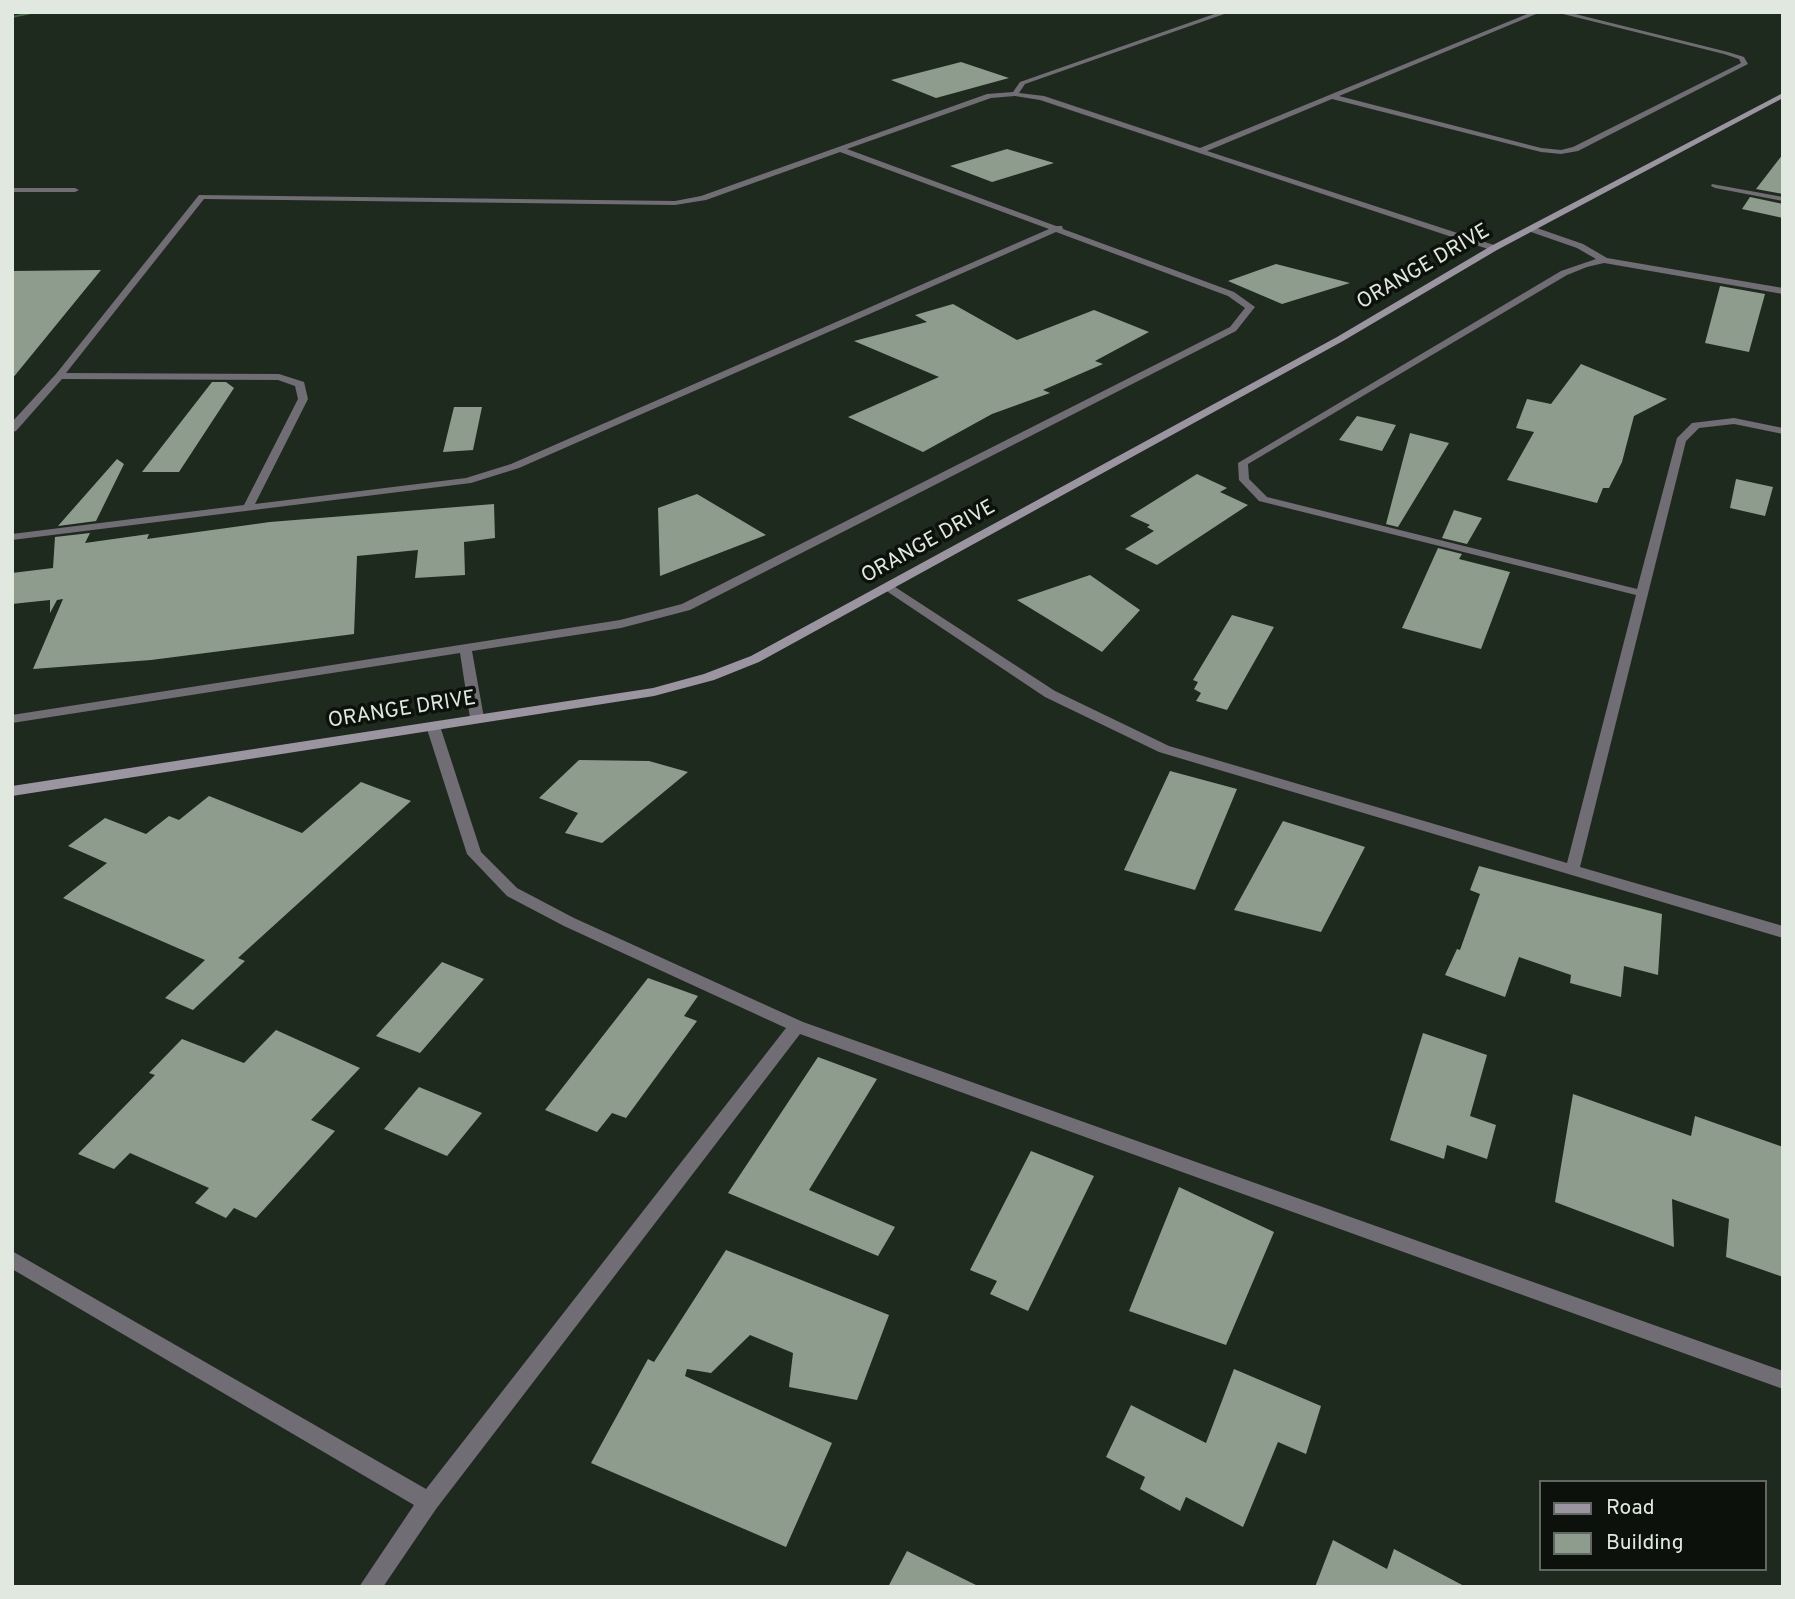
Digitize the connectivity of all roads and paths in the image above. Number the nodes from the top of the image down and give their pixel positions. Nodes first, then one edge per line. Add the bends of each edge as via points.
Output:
1 (1192, 12) edge
2 (1227, 12) edge
3 (1538, 12) edge
4 (1558, 12) edge
5 (1210, 18) junction
6 (1015, 94) junction
7 (1329, 96) junction
8 (1781, 98) edge
9 (842, 150) junction
10 (1202, 150) junction
11 (1715, 186) dead end
12 (12, 190) edge
13 (75, 190) dead end
14 (1783, 199) edge
15 (1059, 228) junction
16 (1534, 230) junction
17 (1494, 248) junction
18 (1604, 260) junction
19 (1783, 291) edge
20 (59, 376) junction
21 (12, 429) edge
22 (1783, 431) edge
23 (249, 505) junction
24 (12, 537) edge
25 (888, 588) junction
26 (1641, 593) junction
27 (466, 650) junction
28 (477, 718) junction
29 (12, 719) edge
30 (433, 726) junction
31 (12, 791) edge
32 (1572, 870) junction
33 (1783, 932) edge
34 (797, 1026) junction
35 (12, 1259) edge
36 (1783, 1380) edge
37 (429, 1502) junction
38 (370, 1587) edge

1 - 5 street
2 - 5 street
3 - 7 street
4 - 7 street via 1726,53 1742,58 1745,64 1561,152
5 - 6 street via 1022,83
6 - 9 street via 990,96
6 - 10 street via 1041,98
7 - 10 street
8 - 16 street, ORANGE DRIVE
9 - 15 street
9 - 20 street via 703,198 675,203 202,197
10 - 17 street
11 - 14 street
12 - 13 street
15 - 23 street via 515,466 467,481
15 - 27 street via 1231,294 1250,307 1233,329 686,607 621,624
16 - 17 street, ORANGE DRIVE
16 - 18 street
17 - 25 street, ORANGE DRIVE via 1340,339
18 - 19 street
18 - 26 street via 1564,273 1243,463 1244,480 1263,499
20 - 21 street
20 - 23 street via 279,377 300,384 303,399
22 - 26 street via 1734,421 1696,425 1681,440
23 - 24 street
25 - 28 street, ORANGE DRIVE via 755,659 709,677 654,692
25 - 32 street via 1049,694 1164,749
26 - 32 street
27 - 28 street
27 - 29 street
28 - 30 street, ORANGE DRIVE
30 - 31 street, ORANGE DRIVE
30 - 34 street via 474,854 512,892
32 - 33 street
34 - 36 street
34 - 37 street
35 - 37 street
37 - 38 street

